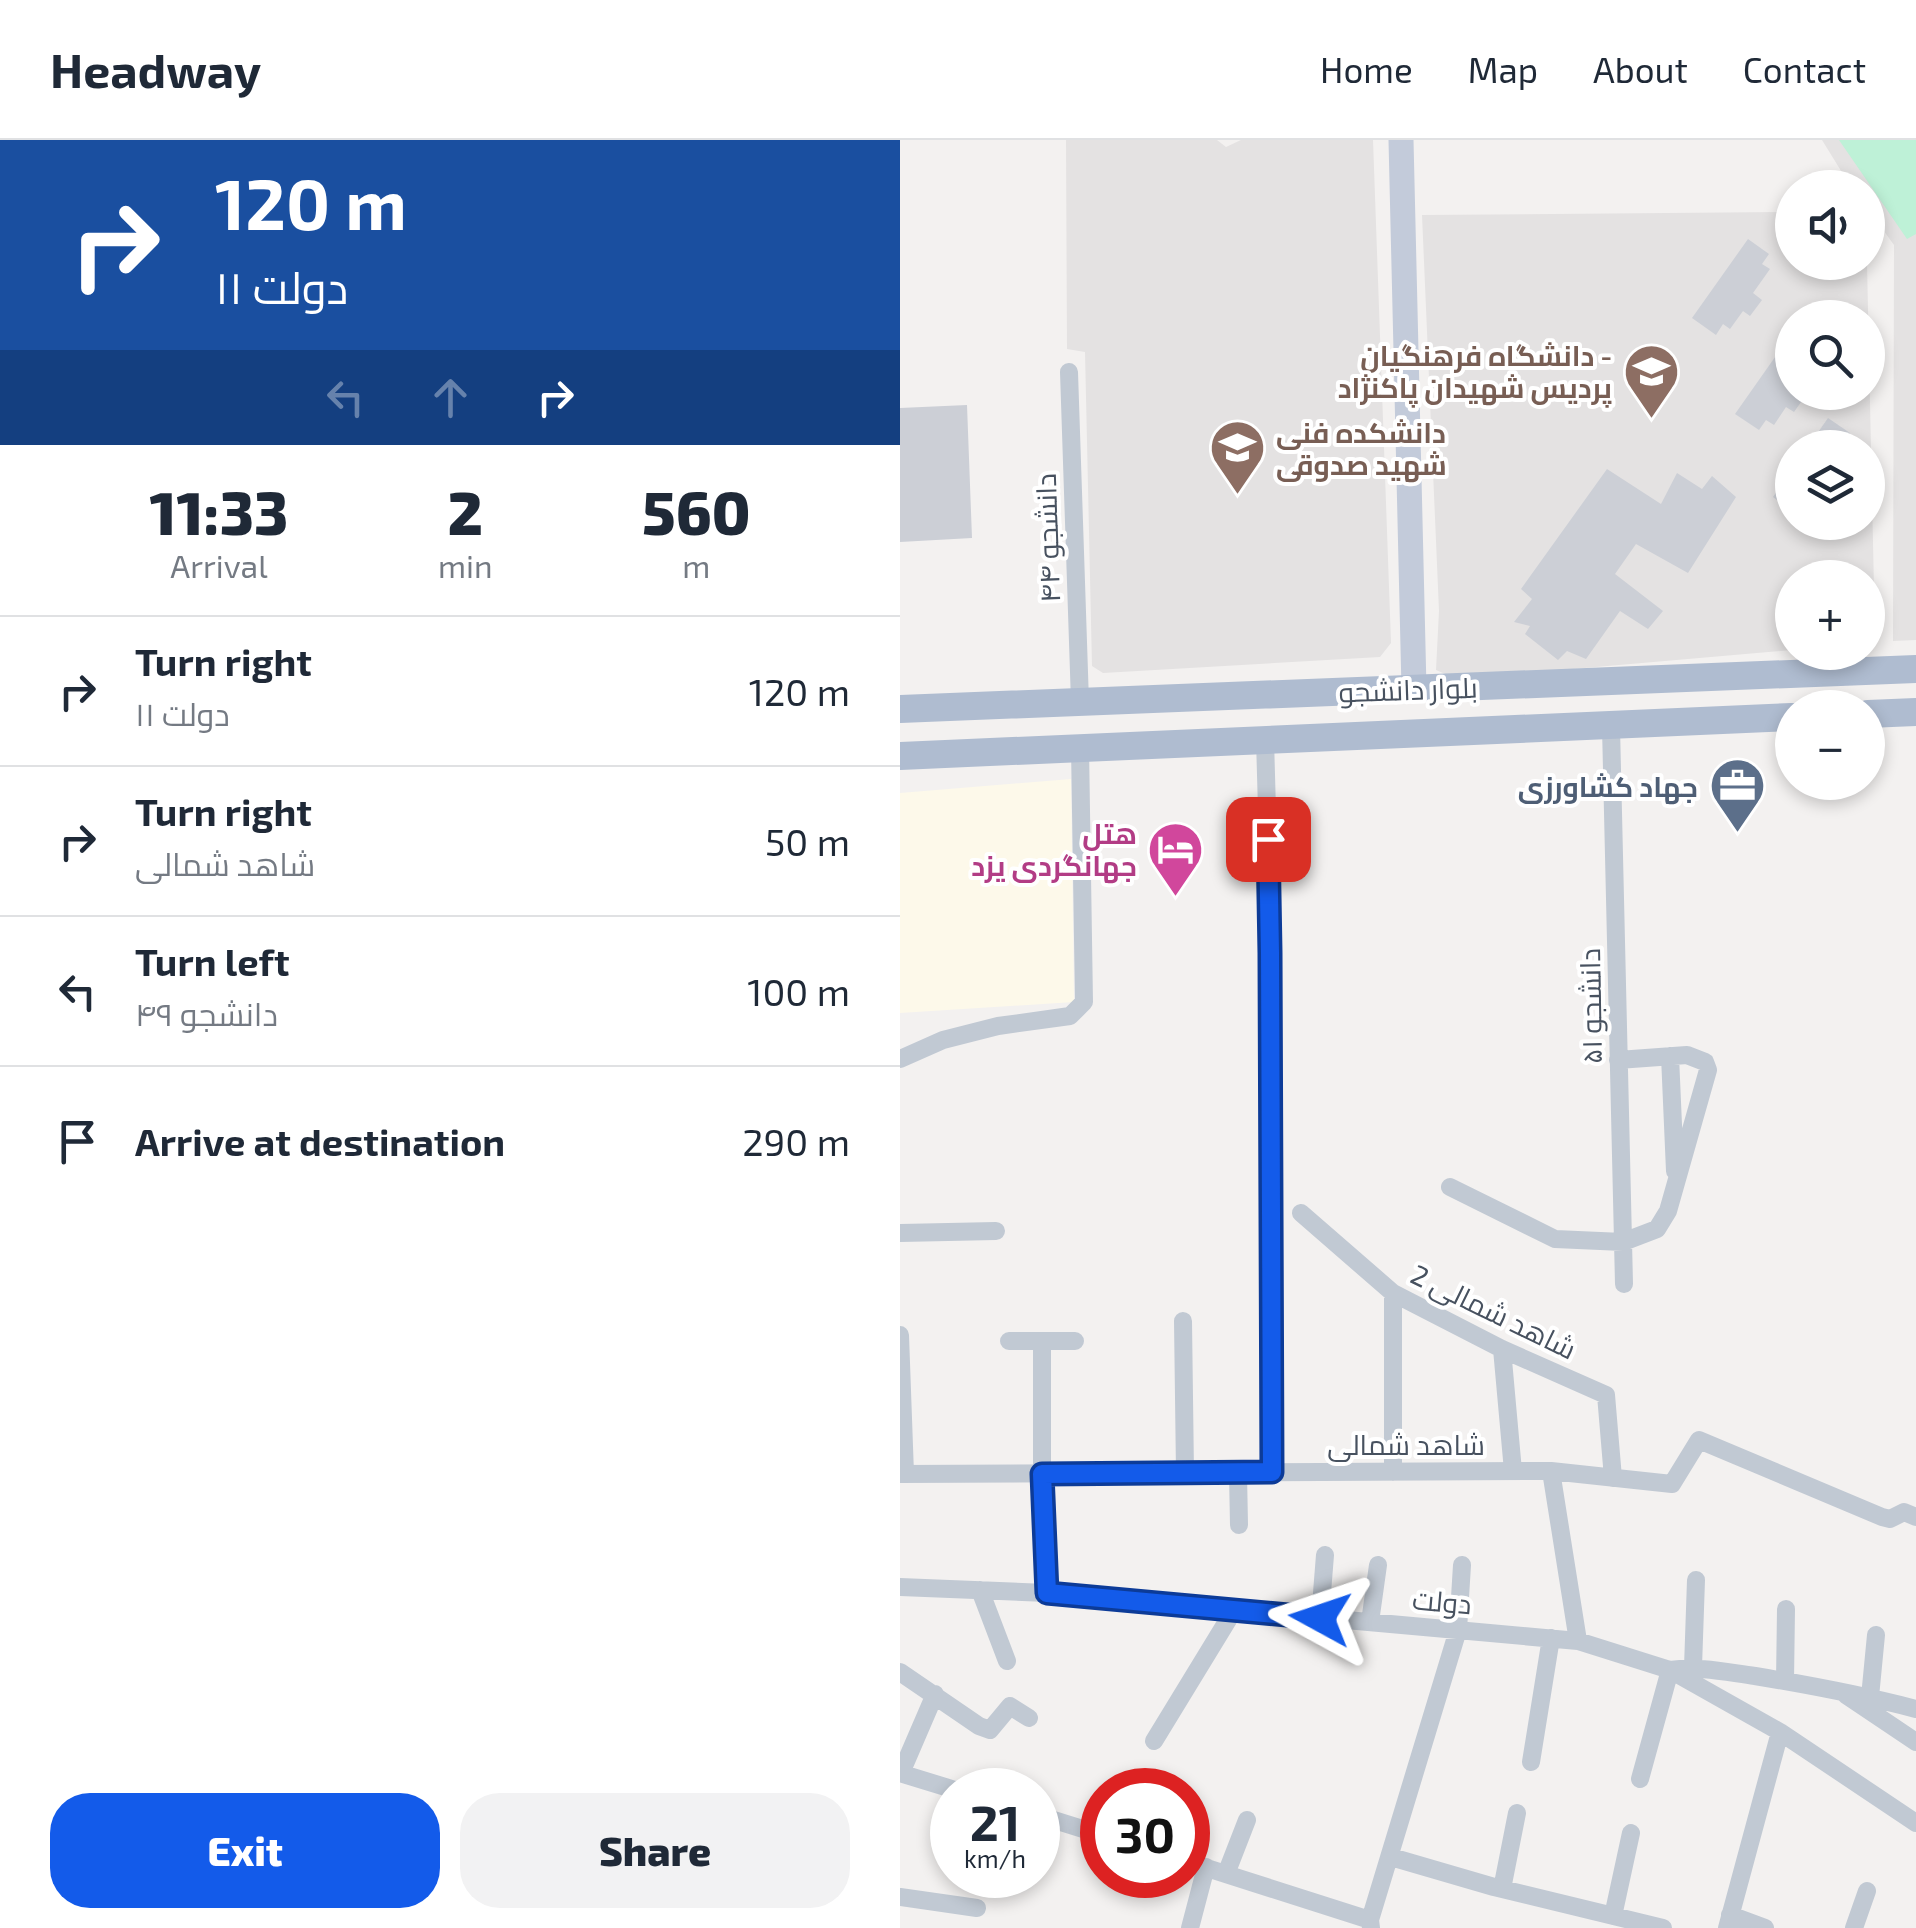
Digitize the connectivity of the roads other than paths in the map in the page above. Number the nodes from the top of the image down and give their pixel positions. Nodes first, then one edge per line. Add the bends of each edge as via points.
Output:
1 (1401, 140) edge
2 (1069, 372) dead end
3 (1916, 669) edge
4 (1414, 689) junction
5 (1080, 702) junction
6 (900, 710) edge
7 (1916, 712) edge
8 (1885, 713) edge
9 (1775, 718) edge
10 (1610, 726) junction
11 (1265, 739) junction
12 (1080, 747) junction
13 (900, 756) edge
14 (1670, 1056) junction
15 (900, 1059) edge
16 (1618, 1060) junction
17 (1675, 1186) junction
18 (1450, 1187) dead end
19 (1301, 1213) dead end
20 (996, 1230) dead end
21 (900, 1234) edge
22 (1623, 1242) junction
23 (1624, 1284) dead end
24 (1393, 1293) junction
25 (1184, 1321) dead end
26 (900, 1336) edge
27 (1010, 1341) dead end
28 (1042, 1341) junction
29 (1075, 1341) dead end
30 (1502, 1349) junction
31 (1552, 1471) junction
32 (1238, 1472) junction
33 (1272, 1472) junction
34 (1393, 1472) junction
35 (1513, 1472) junction
36 (1185, 1473) junction
37 (902, 1474) edge
38 (1042, 1474) junction
39 (1613, 1478) junction
40 (1916, 1517) edge
41 (1238, 1525) dead end
42 (1325, 1555) dead end
43 (1378, 1565) dead end
44 (1462, 1566) dead end
45 (1696, 1580) dead end
46 (900, 1586) edge
47 (980, 1590) junction
48 (1047, 1593) junction
49 (1786, 1609) dead end
50 (1234, 1610) junction
51 (1320, 1618) junction
52 (1370, 1622) junction
53 (1458, 1630) junction
54 (1876, 1634) dead end
55 (1551, 1638) junction
56 (1578, 1641) junction
57 (1006, 1661) dead end
58 (1693, 1667) junction
59 (1670, 1670) junction
60 (900, 1672) edge
61 (1785, 1681) junction
62 (1841, 1692) junction
63 (935, 1694) junction
64 (1870, 1697) junction
65 (1916, 1710) edge
66 (1029, 1718) dead end
67 (1780, 1732) junction
68 (1154, 1741) dead end
69 (1916, 1742) edge
70 (1531, 1762) dead end
71 (900, 1773) edge
72 (1640, 1779) dead end
73 (930, 1782) edge
74 (1517, 1813) dead end
75 (1247, 1820) dead end
76 (1916, 1823) edge
77 (1631, 1833) dead end
78 (1390, 1856) junction
79 (1210, 1868) edge
80 (1226, 1874) junction
81 (1502, 1889) junction
82 (1867, 1891) dead end
83 (900, 1897) edge
84 (1193, 1898) edge
85 (977, 1908) dead end
86 (1613, 1916) junction
87 (1729, 1922) edge
88 (1371, 1924) edge
89 (1190, 1928) edge
90 (1663, 1928) edge
91 (1764, 1928) edge
92 (1854, 1928) edge

1 - 4 street
2 - 5 street, دانشجو ۴۴
3 - 4 main road, بلوار دانشجو
4 - 5 main road, بلوار دانشجو
5 - 6 main road, بلوار دانشجو
7 - 8 main road
9 - 10 main road, بلوار دانشجو
10 - 11 main road, بلوار دانشجو
10 - 16 street, دانشجو ۵۱
11 - 12 main road, بلوار دانشجو
11 - 33 street
12 - 13 main road, بلوار دانشجو
12 - 15 street via 1084,1002 1070,1016 998,1026
14 - 16 street
14 - 17 street
14 - 17 street via 1687,1055 1708,1070
16 - 22 street, دانشجو ۵۱
17 - 22 street via 1657,1228
18 - 22 street via 1555,1238
19 - 24 street, شاهد شمالی 2
20 - 21 street
22 - 23 street, دانشجو ۵۱
24 - 30 street, شاهد شمالی 2
24 - 34 street
25 - 36 street
26 - 37 street
27 - 28 street
28 - 29 street
28 - 38 street
30 - 35 street
30 - 39 street, شاهد شمالی 2 via 1606,1395
31 - 35 street, شاهد شمالی
31 - 39 street, شاهد شمالی
31 - 56 street
32 - 33 street, شاهد شمالی
32 - 36 street, شاهد شمالی
32 - 41 street
33 - 34 street, شاهد شمالی
34 - 35 street, شاهد شمالی
36 - 38 street, شاهد شمالی
37 - 38 street, شاهد شمالی
38 - 48 street
39 - 40 street, شاهد شمالی via 1672,1484 1700,1440 1882,1517
42 - 51 street
43 - 52 street
44 - 53 street
45 - 58 street
46 - 47 street, دولت
47 - 48 street, دولت
47 - 57 street
48 - 50 street, دولت
49 - 61 street
50 - 51 street, دولت
50 - 68 street
51 - 52 street, دولت
52 - 53 street, دولت
53 - 55 street, دولت
53 - 78 street
54 - 64 street
55 - 56 street, دولت
55 - 70 street
56 - 59 street, دولت
58 - 59 street
58 - 61 street
59 - 67 street, دولت
59 - 72 street
60 - 63 street
61 - 62 street
62 - 64 street
62 - 69 street
63 - 66 street via 990,1730 1010,1706
63 - 71 street
64 - 65 street
67 - 76 street, دولت
67 - 87 street
71 - 73 street
74 - 81 street
75 - 80 street
77 - 86 street
78 - 81 street
78 - 88 street
79 - 80 street
80 - 88 street
81 - 86 street
82 - 92 street
83 - 85 street
84 - 89 street
86 - 90 street
87 - 91 street

